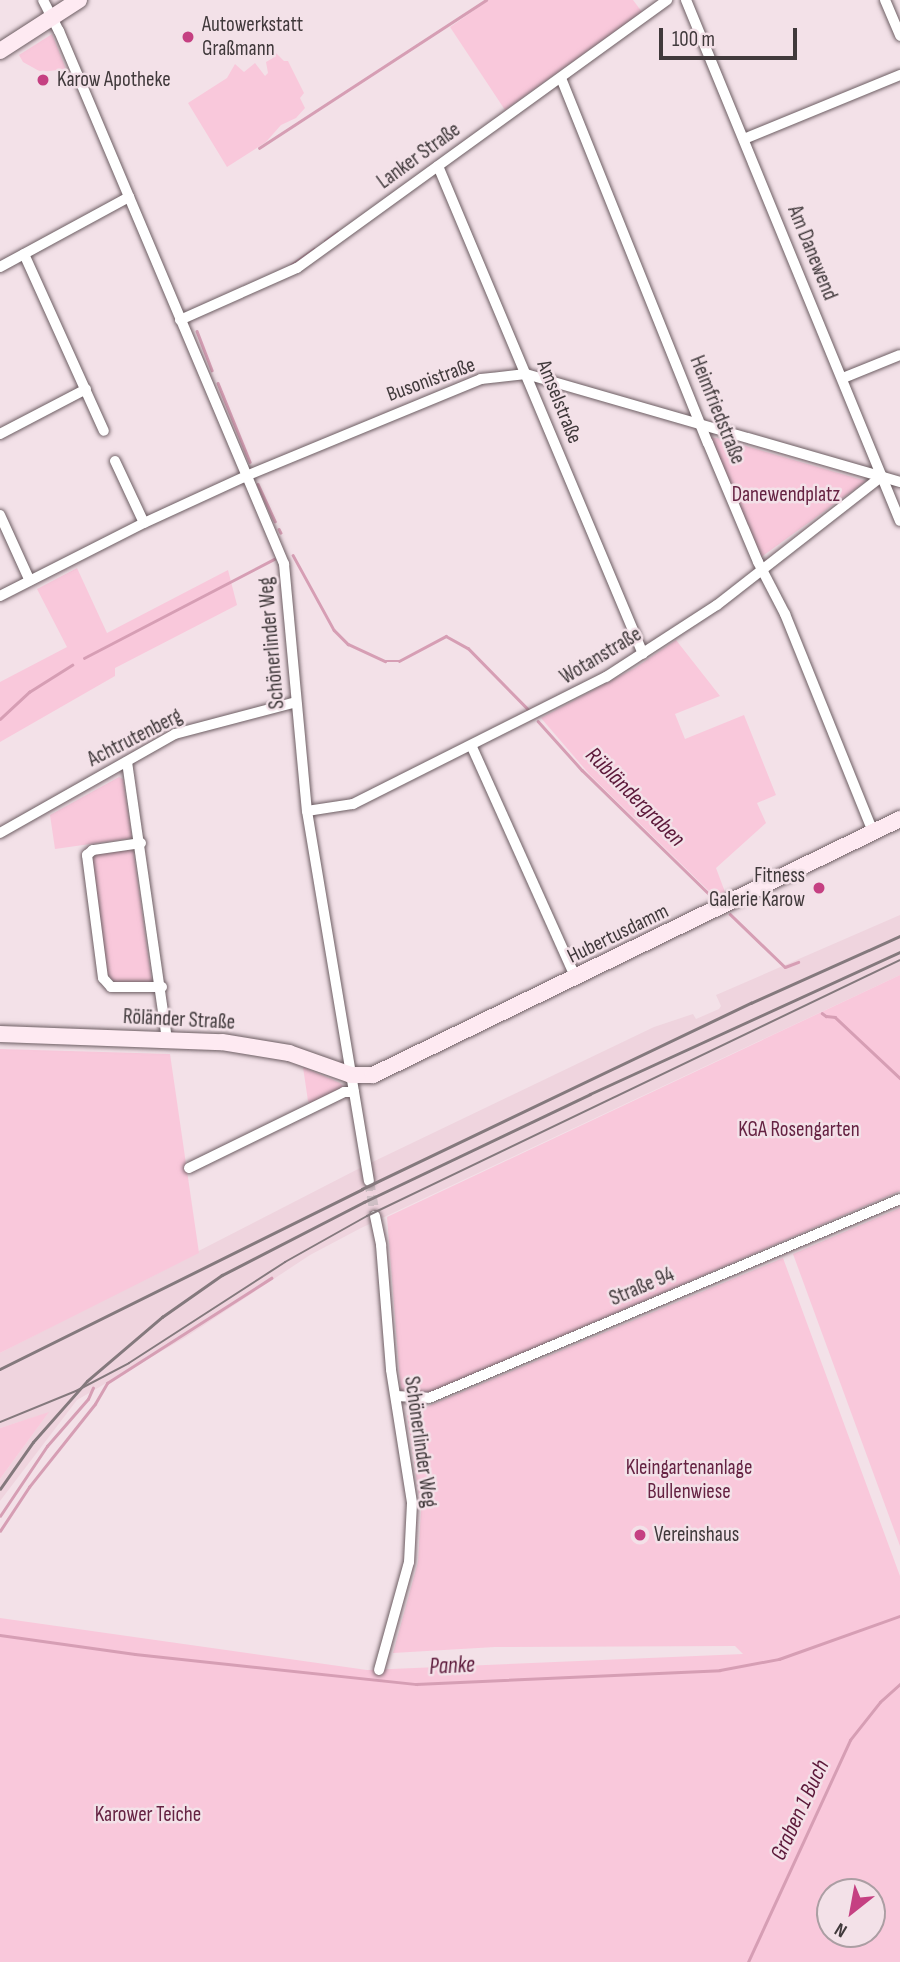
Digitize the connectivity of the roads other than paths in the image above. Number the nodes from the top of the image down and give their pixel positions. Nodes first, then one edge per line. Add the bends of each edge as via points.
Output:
1 (43, 0) edge
2 (79, 0) edge
3 (667, 0) edge
4 (686, 0) edge
5 (885, 0) edge
6 (53, 17) junction
7 (900, 36) edge
8 (0, 51) edge
9 (900, 75) edge
10 (561, 78) junction
11 (744, 139) junction
12 (438, 166) junction
13 (129, 197) junction
14 (24, 254) junction
15 (0, 267) edge
16 (180, 320) junction
17 (900, 355) edge
18 (526, 374) junction
19 (843, 378) junction
20 (86, 389) junction
21 (702, 423) junction
22 (104, 431) dead end
23 (0, 434) edge
24 (116, 461) dead end
25 (246, 476) junction
26 (882, 476) junction
27 (900, 482) edge
28 (0, 515) edge
29 (900, 521) edge
30 (144, 523) junction
31 (762, 569) junction
32 (30, 581) junction
33 (0, 596) edge
34 (643, 654) junction
35 (296, 702) junction
36 (472, 747) junction
37 (127, 762) junction
38 (307, 811) junction
39 (900, 819) edge
40 (873, 832) junction
41 (0, 833) edge
42 (141, 843) junction
43 (576, 978) junction
44 (162, 987) junction
45 (0, 1034) edge
46 (167, 1040) junction
47 (351, 1075) junction
48 (354, 1092) junction
49 (189, 1168) dead end
50 (369, 1181) tunnel mouth
51 (900, 1199) edge
52 (376, 1216) tunnel mouth
53 (396, 1396) junction
54 (379, 1670) dead end

1 - 6 street, Schönerlinder Weg
2 - 6 street
3 - 10 street, Lanker Straße
4 - 11 street, Am Danewend
5 - 7 street
6 - 8 street
6 - 13 street, Schönerlinder Weg
9 - 11 street
10 - 12 street, Lanker Straße
10 - 21 street, Heimfriedstraße
11 - 19 street, Am Danewend
12 - 16 street, Lanker Straße via 297,268
12 - 18 street, Amselstraße
13 - 14 street
13 - 16 street, Schönerlinder Weg
14 - 15 street
14 - 20 street
16 - 25 street, Schönerlinder Weg
17 - 19 street
18 - 21 street, Busonistraße
18 - 25 street, Busonistraße via 481,379
18 - 34 street, Amselstraße
19 - 26 street, Am Danewend
20 - 22 street
20 - 23 street
21 - 26 street, Busonistraße
21 - 31 street, Heimfriedstraße
24 - 30 street
25 - 30 street, Busonistraße
25 - 35 street, Schönerlinder Weg via 284,564
26 - 27 street, Busonistraße
26 - 29 street, Am Danewend
26 - 31 street, Wotanstraße
28 - 32 street
30 - 32 street, Busonistraße
31 - 34 street, Wotanstraße
31 - 40 street, Heimfriedstraße via 785,614
32 - 33 street, Busonistraße
34 - 36 street, Wotanstraße
35 - 37 street, Achtrutenberg via 175,734
35 - 38 street, Schönerlinder Weg
36 - 38 street, Wotanstraße via 353,804
36 - 43 street
37 - 41 street, Achtrutenberg
37 - 42 street
38 - 47 street, Schönerlinder Weg
39 - 40 street, Hubertusdamm
40 - 43 street, Hubertusdamm
42 - 44 street
42 - 44 street via 93,850 87,855 103,978 111,987
43 - 47 street, Hubertusdamm via 392,1068 373,1075
44 - 46 street
45 - 46 street, Röländer Straße
46 - 47 street, Röländer Straße via 269,1048
47 - 48 street, Schönerlinder Weg
48 - 49 street via 344,1092
48 - 50 street, Schönerlinder Weg
51 - 53 street, Straße 94 via 429,1398
52 - 53 street, Schönerlinder Weg
53 - 54 street, Schönerlinder Weg via 412,1503 409,1562

